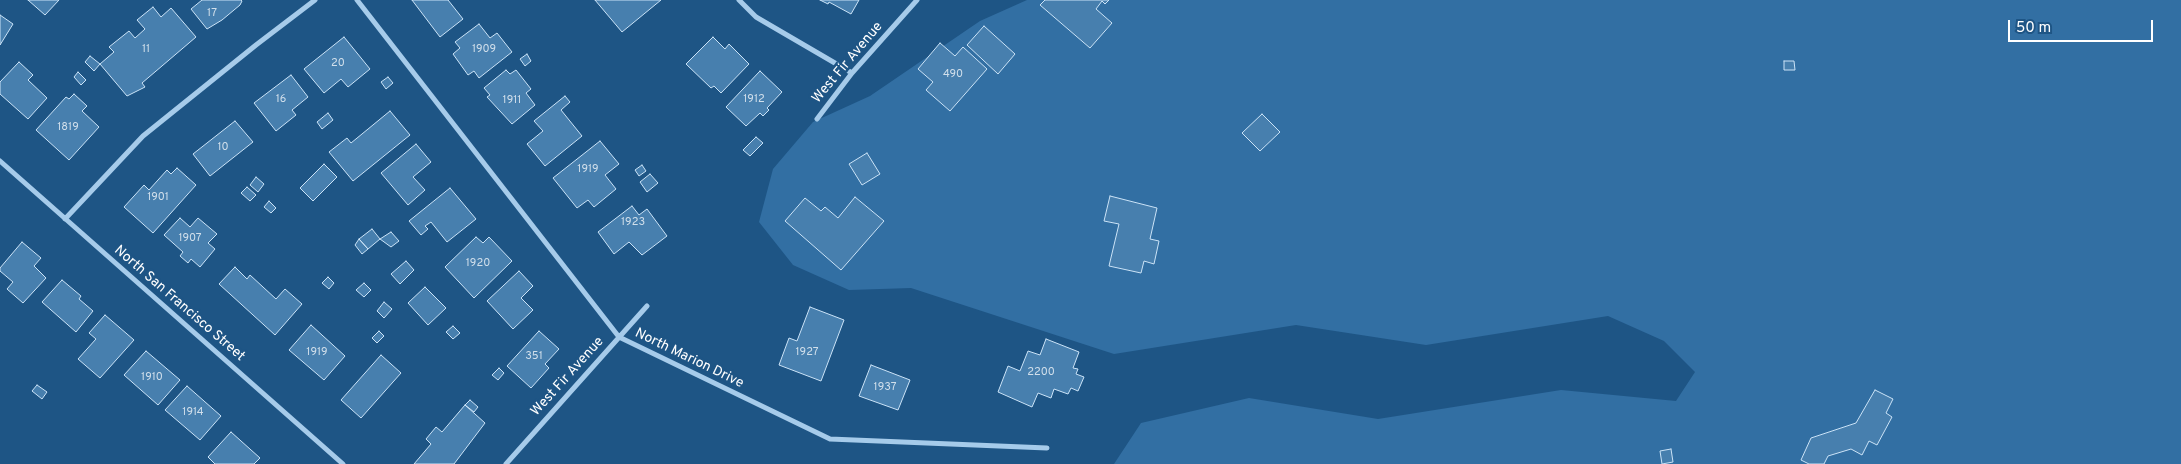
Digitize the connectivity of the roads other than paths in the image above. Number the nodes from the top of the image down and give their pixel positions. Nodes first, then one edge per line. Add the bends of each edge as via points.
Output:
1 (315, 0) edge
2 (357, 0) edge
3 (739, 0) edge
4 (917, 0) edge
5 (852, 73) junction
6 (817, 119) dead end
7 (0, 161) edge
8 (65, 219) junction
9 (647, 306) dead end
10 (619, 337) junction
11 (1047, 448) dead end
12 (343, 464) edge
13 (506, 464) edge

1 - 8 street via 143,136
2 - 10 street, North Marion Drive
3 - 5 street via 756,18
4 - 5 street, West Fir Avenue
5 - 6 street, West Fir Avenue
7 - 8 street, North San Francisco Street
8 - 12 street, North San Francisco Street
9 - 10 street, West Fir Avenue
10 - 11 street, North Marion Drive via 830,439
10 - 13 street, West Fir Avenue

